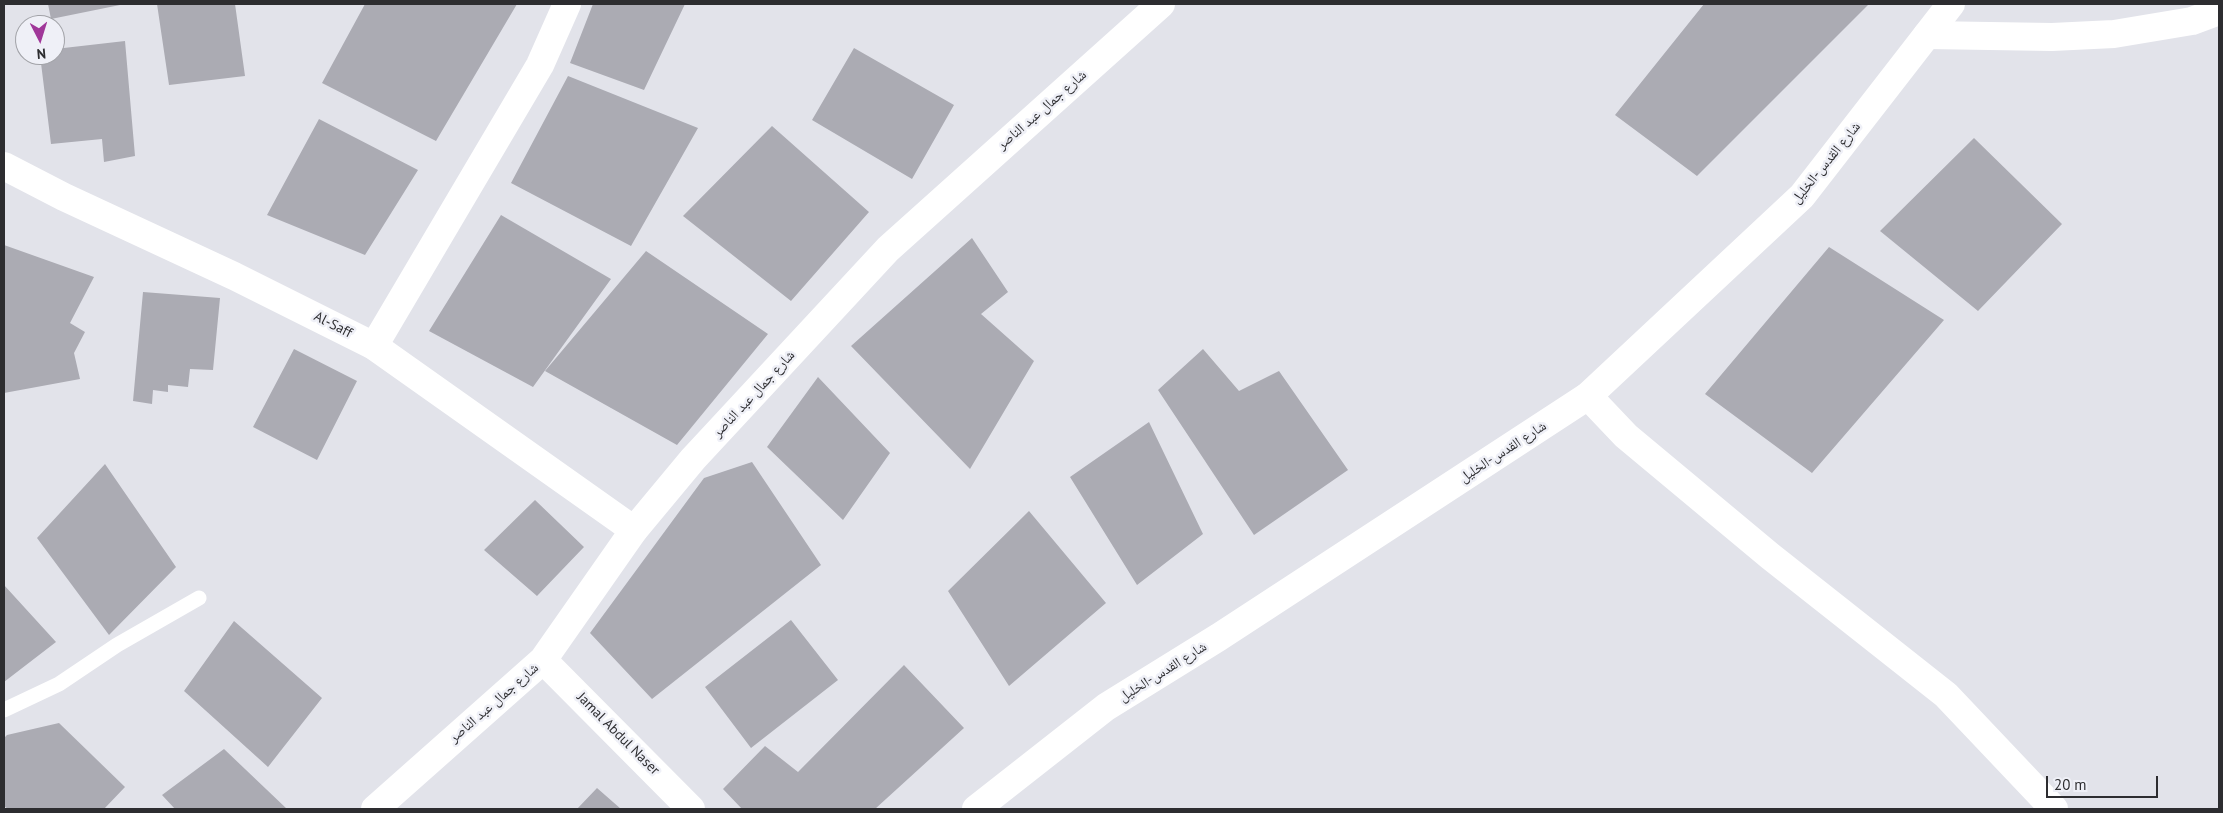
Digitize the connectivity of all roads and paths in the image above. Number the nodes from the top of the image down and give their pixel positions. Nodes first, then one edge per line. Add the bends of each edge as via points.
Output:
1 (568, 4) edge
2 (1161, 4) edge
3 (1951, 4) edge
4 (2219, 11) edge
5 (1928, 34) junction
6 (4, 166) edge
7 (374, 346) junction
8 (1588, 396) junction
9 (634, 530) junction
10 (199, 598) dead end
11 (543, 660) junction
12 (4, 710) edge
13 (375, 809) edge
14 (691, 809) edge
15 (976, 809) edge
16 (2054, 809) edge

1 - 7 street via 540,66
2 - 9 street, شارع جمال عبد الناصر via 888,249 693,459
3 - 5 street, شارع القدس-الخليل
4 - 5 street via 2192,21 2114,34 2052,37
5 - 8 street, شارع القدس-الخليل via 1802,196
6 - 7 street, Al-Saff
7 - 9 street, Al-Saff
8 - 15 street, شارع القدس-الخليل via 1106,707
8 - 16 street via 1626,436 1770,556 1946,695
9 - 11 street, شارع جمال عبد الناصر
10 - 12 lane via 117,645 58,684
11 - 13 street, شارع جمال عبد الناصر
11 - 14 street, Jamal Abdul Naser

